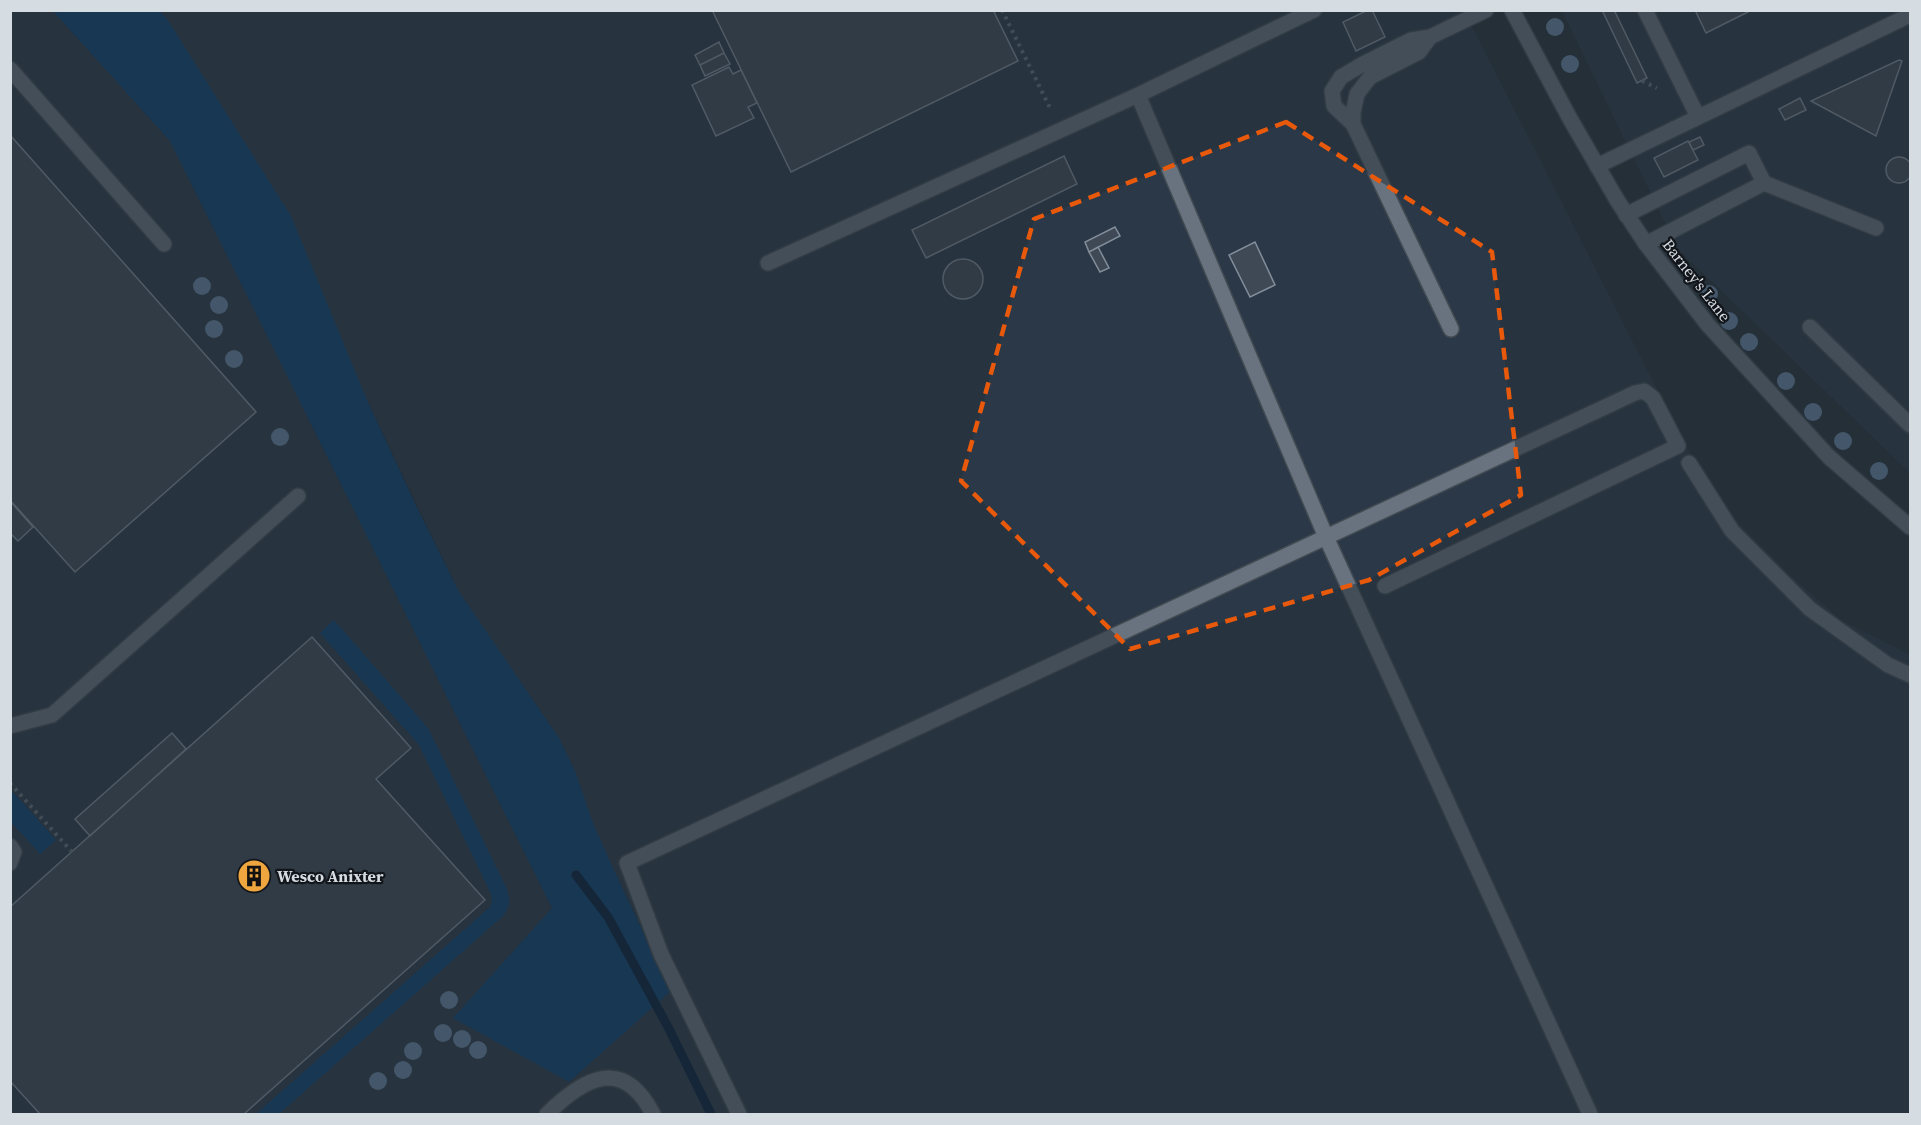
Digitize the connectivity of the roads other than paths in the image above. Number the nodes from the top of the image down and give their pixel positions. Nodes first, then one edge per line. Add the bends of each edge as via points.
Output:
1 (1314, 10) edge
2 (1486, 10) edge
3 (1512, 10) edge
4 (1645, 10) edge
5 (1294, 15) edge
6 (1911, 15) edge
7 (1430, 37) junction
8 (10, 69) edge
9 (1138, 95) junction
10 (1698, 117) junction
11 (1353, 124) junction
12 (1597, 166) junction
13 (1764, 183) junction
14 (1626, 214) junction
15 (1876, 228) dead end
16 (164, 244) dead end
17 (1646, 244) junction
18 (768, 263) dead end
19 (1810, 327) dead end
20 (1451, 329) dead end
21 (1911, 425) edge
22 (1689, 463) dead end
23 (298, 496) dead end
24 (1911, 527) edge
25 (1326, 537) junction
26 (1384, 586) dead end
27 (1911, 675) edge
28 (10, 726) edge
29 (10, 846) edge
30 (10, 863) edge
31 (547, 1114) edge
32 (653, 1114) edge
33 (739, 1114) edge
34 (1590, 1114) edge

1 - 5 street
2 - 7 street
3 - 12 street, Barney's Lane
4 - 10 street
5 - 9 street
6 - 10 street
7 - 11 street via 1419,52 1370,77 1357,94
7 - 11 street via 1411,40 1341,77 1332,91 1334,106
8 - 16 street
9 - 18 street
9 - 25 street
10 - 12 street
11 - 20 street
12 - 14 street, Barney's Lane
13 - 14 street via 1749,153
13 - 15 street
13 - 17 street
14 - 17 street, Barney's Lane
17 - 24 street, Barney's Lane via 1708,325 1829,457
19 - 21 street
22 - 27 street via 1732,531 1810,609 1888,665
23 - 28 street via 52,715
25 - 26 street via 1635,393 1644,391 1653,398 1678,447
25 - 33 street via 627,863 661,954
25 - 34 street
29 - 30 street via 14,852
31 - 32 street via 563,1099 602,1078 622,1080 634,1087

